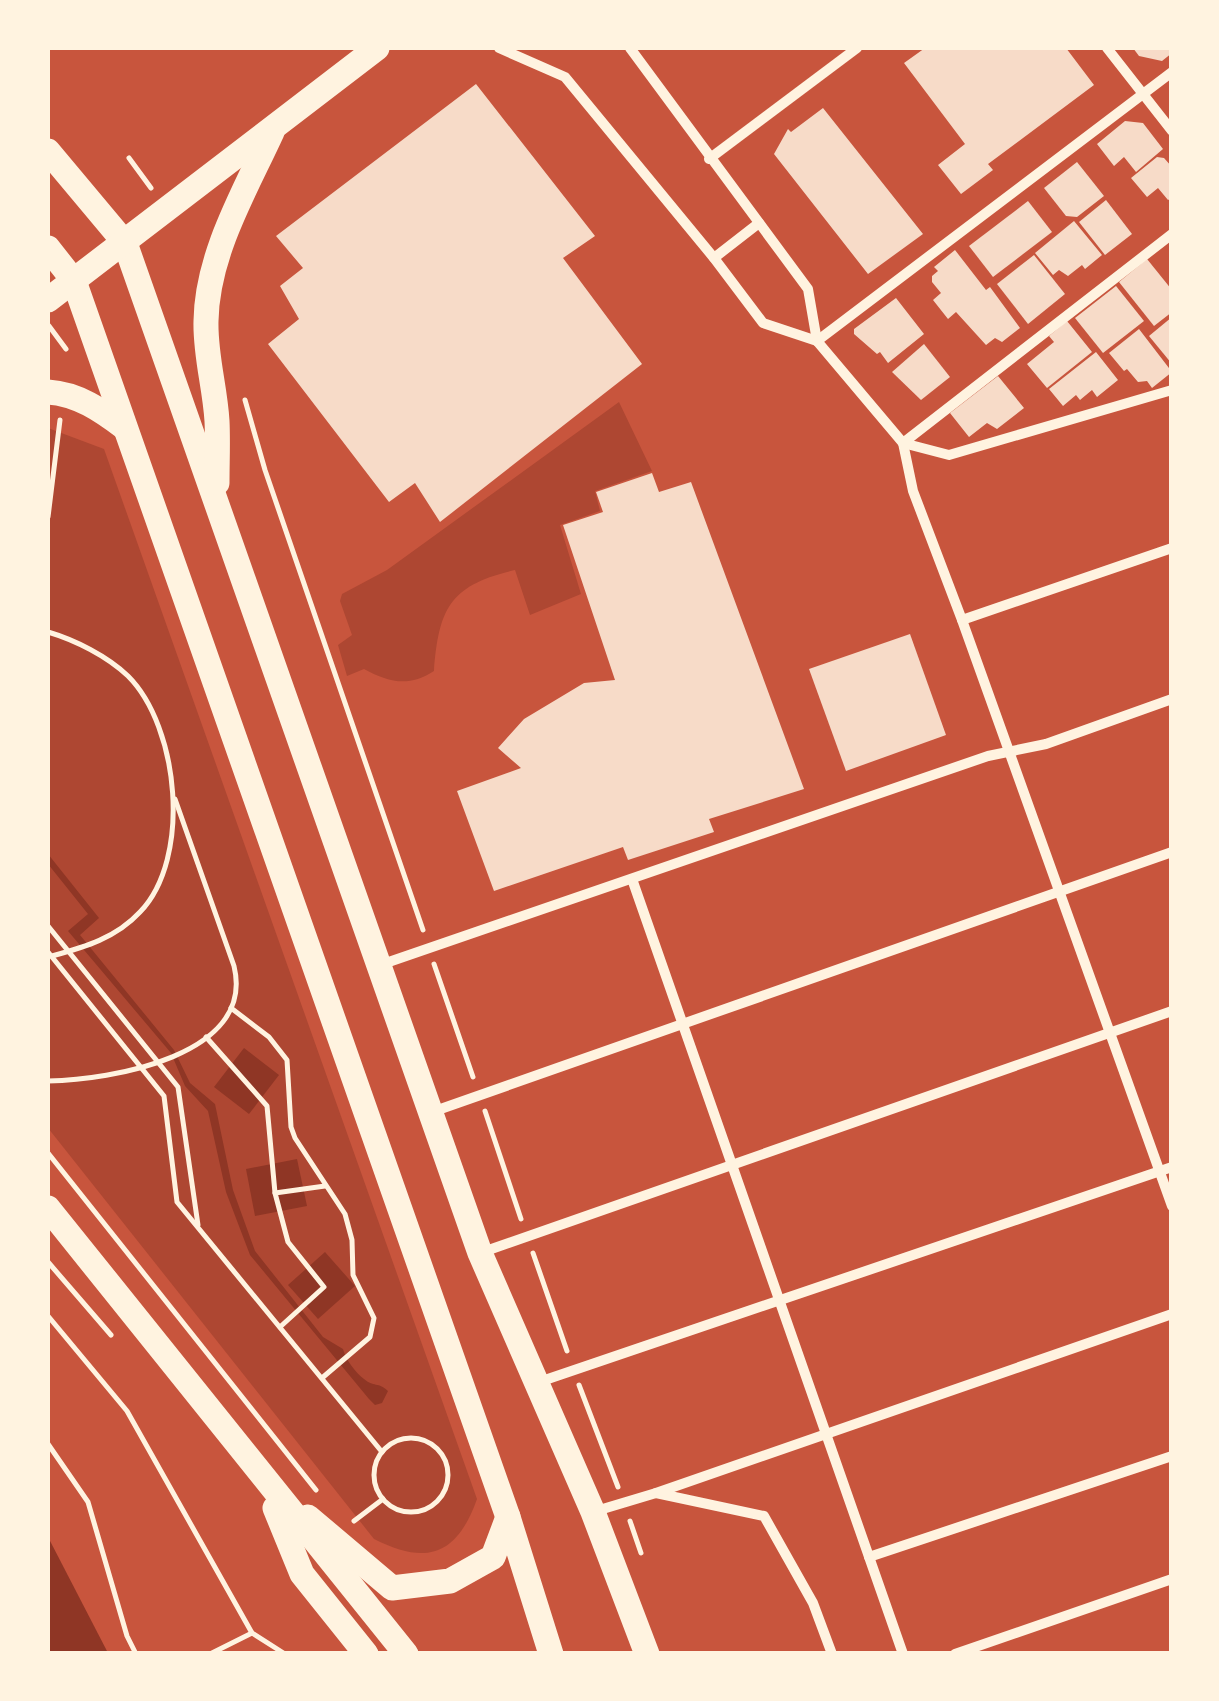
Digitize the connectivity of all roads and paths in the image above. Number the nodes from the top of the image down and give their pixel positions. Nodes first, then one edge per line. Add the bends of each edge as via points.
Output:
1 (499, 48) edge
2 (630, 48) edge
3 (857, 48) edge
4 (1107, 48) edge
5 (368, 50) edge
6 (1172, 72) edge
7 (1143, 94) junction
8 (274, 127) junction
9 (1172, 131) edge
10 (48, 151) edge
11 (709, 159) junction
12 (759, 222) junction
13 (1172, 234) edge
14 (125, 243) junction
15 (48, 248) edge
16 (714, 258) junction
17 (74, 281) junction
18 (48, 300) edge
19 (48, 324) edge
20 (818, 341) junction
21 (66, 348) dead end
22 (1172, 390) edge
23 (54, 402) edge
24 (125, 428) junction
25 (903, 443) junction
26 (265, 470) dead end
27 (216, 503) junction
28 (48, 518) edge
29 (1172, 548) edge
30 (962, 620) junction
31 (48, 632) edge
32 (1172, 699) edge
33 (1010, 753) junction
34 (172, 792) junction
35 (1172, 852) edge
36 (632, 879) junction
37 (1060, 891) junction
38 (48, 926) edge
39 (429, 948) junction
40 (68, 952) junction
41 (49, 954) edge
42 (379, 966) junction
43 (231, 1008) junction
44 (1172, 1011) edge
45 (683, 1024) junction
46 (1110, 1032) junction
47 (206, 1037) junction
48 (158, 1063) junction
49 (141, 1068) junction
50 (48, 1081) edge
51 (479, 1096) junction
52 (431, 1112) junction
53 (48, 1153) edge
54 (732, 1165) junction
55 (1166, 1169) edge
56 (326, 1186) junction
57 (275, 1193) junction
58 (1172, 1206) edge
59 (48, 1208) edge
60 (198, 1228) junction
61 (527, 1236) junction
62 (480, 1253) junction
63 (780, 1302) junction
64 (1172, 1314) edge
65 (48, 1316) edge
66 (280, 1326) junction
67 (573, 1370) junction
68 (322, 1378) junction
69 (538, 1382) junction
70 (826, 1432) junction
71 (48, 1444) edge
72 (382, 1452) junction
73 (1172, 1456) edge
74 (263, 1480) junction
75 (656, 1493) junction
76 (321, 1496) dead end
77 (384, 1499) junction
78 (624, 1503) junction
79 (593, 1512) junction
80 (508, 1517) junction
81 (345, 1527) dead end
82 (869, 1557) junction
83 (643, 1560) dead end
84 (1172, 1579) edge
85 (252, 1633) junction
86 (136, 1654) edge
87 (210, 1654) edge
88 (285, 1654) edge
89 (366, 1654) edge
90 (406, 1654) edge
91 (551, 1654) edge
92 (647, 1654) edge
93 (832, 1654) edge
94 (903, 1654) edge
95 (955, 1654) edge

1 - 16 street via 564,77
2 - 11 street
3 - 11 street
4 - 7 street
5 - 8 main road
6 - 7 street
7 - 9 street
7 - 20 street
8 - 14 main road
8 - 27 main road via 212,278 206,354 217,420
10 - 14 main road
11 - 12 street
12 - 16 street
12 - 20 street via 808,289
13 - 25 street
14 - 17 main road
14 - 27 main road
15 - 17 main road
16 - 20 street via 763,323
17 - 18 main road
17 - 24 main road
19 - 21 path
20 - 25 street
22 - 25 street via 950,455
23 - 24 main road via 65,393
23 - 28 path
24 - 80 main road
25 - 30 street via 912,492
26 - 39 path
27 - 42 main road
29 - 30 street
30 - 33 street
31 - 34 path via 128,677 159,726
32 - 33 street
33 - 36 street
33 - 37 street
34 - 40 path via 170,850 160,883 116,932
34 - 43 path via 234,966 238,982
35 - 37 street
36 - 39 street
36 - 45 street
37 - 45 street
37 - 46 street
38 - 40 path
39 - 42 street
39 - 51 path
40 - 41 path
40 - 48 path
41 - 49 path
42 - 52 main road
43 - 47 path
43 - 56 path via 287,1060 291,1127
44 - 46 street
45 - 51 street
45 - 54 street
46 - 54 street
46 - 55 street
47 - 48 path
47 - 57 path via 267,1106
48 - 49 path
48 - 60 path via 178,1086
49 - 50 path
49 - 60 path via 164,1096 178,1202
51 - 52 street
51 - 61 path
52 - 62 main road
53 - 76 path
54 - 61 street
54 - 63 street
55 - 58 street
55 - 63 street
56 - 57 path
56 - 68 path via 349,1225 350,1263 374,1328
57 - 66 path via 288,1242 324,1287
59 - 74 main road
60 - 66 path
61 - 62 street
61 - 67 path
62 - 69 main road
63 - 67 street
63 - 70 street
64 - 70 street
65 - 85 path via 127,1411
66 - 68 path
67 - 69 street
67 - 78 path
68 - 72 path
69 - 79 main road
70 - 75 street
70 - 82 street
71 - 86 path via 88,1502
72 - 77 path via 374,1476
72 - 77 path via 400,1440 423,1440 440,1452 448,1476 439,1499 418,1511
73 - 82 street
74 - 80 main road via 392,1588 450,1581 493,1557
74 - 89 main road via 302,1574
74 - 90 main road
75 - 78 street
75 - 93 street via 764,1516 813,1602
77 - 81 path
78 - 79 street
78 - 83 path
79 - 92 main road
80 - 91 main road
82 - 94 street
84 - 95 street
85 - 87 path
85 - 88 path

